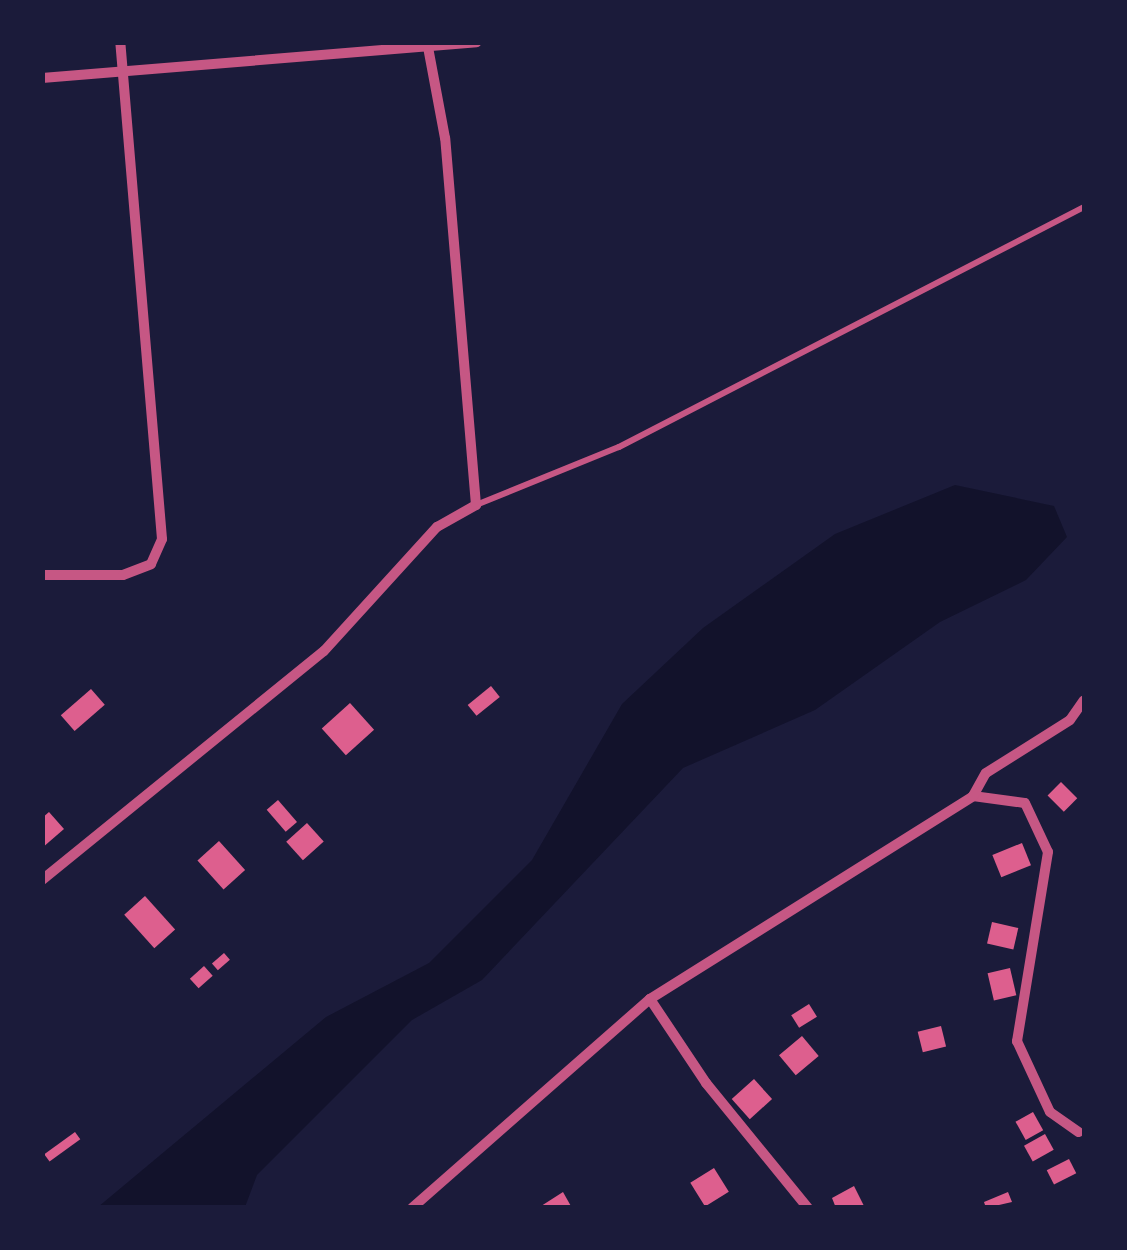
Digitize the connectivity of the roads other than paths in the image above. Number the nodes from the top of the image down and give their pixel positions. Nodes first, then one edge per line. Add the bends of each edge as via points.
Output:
1 (120, 42) edge
2 (477, 42) edge
3 (428, 45) edge
4 (123, 72) junction
5 (42, 78) edge
6 (1084, 207) edge
7 (476, 505) junction
8 (42, 575) edge
9 (1084, 700) edge
10 (974, 796) junction
11 (42, 880) edge
12 (650, 999) junction
13 (1079, 1132) dead end
14 (412, 1208) edge
15 (808, 1208) edge

1 - 4 street
2 - 3 street
3 - 4 street
3 - 7 street via 445,138
4 - 5 street
4 - 8 street via 162,539 151,564 123,575
6 - 7 lane via 619,447
7 - 11 street via 437,527 324,651
9 - 10 street via 1070,720 986,773
10 - 12 street
10 - 13 street via 1024,803 1048,852 1018,1041 1042,1100
12 - 14 street
12 - 15 street via 706,1083

